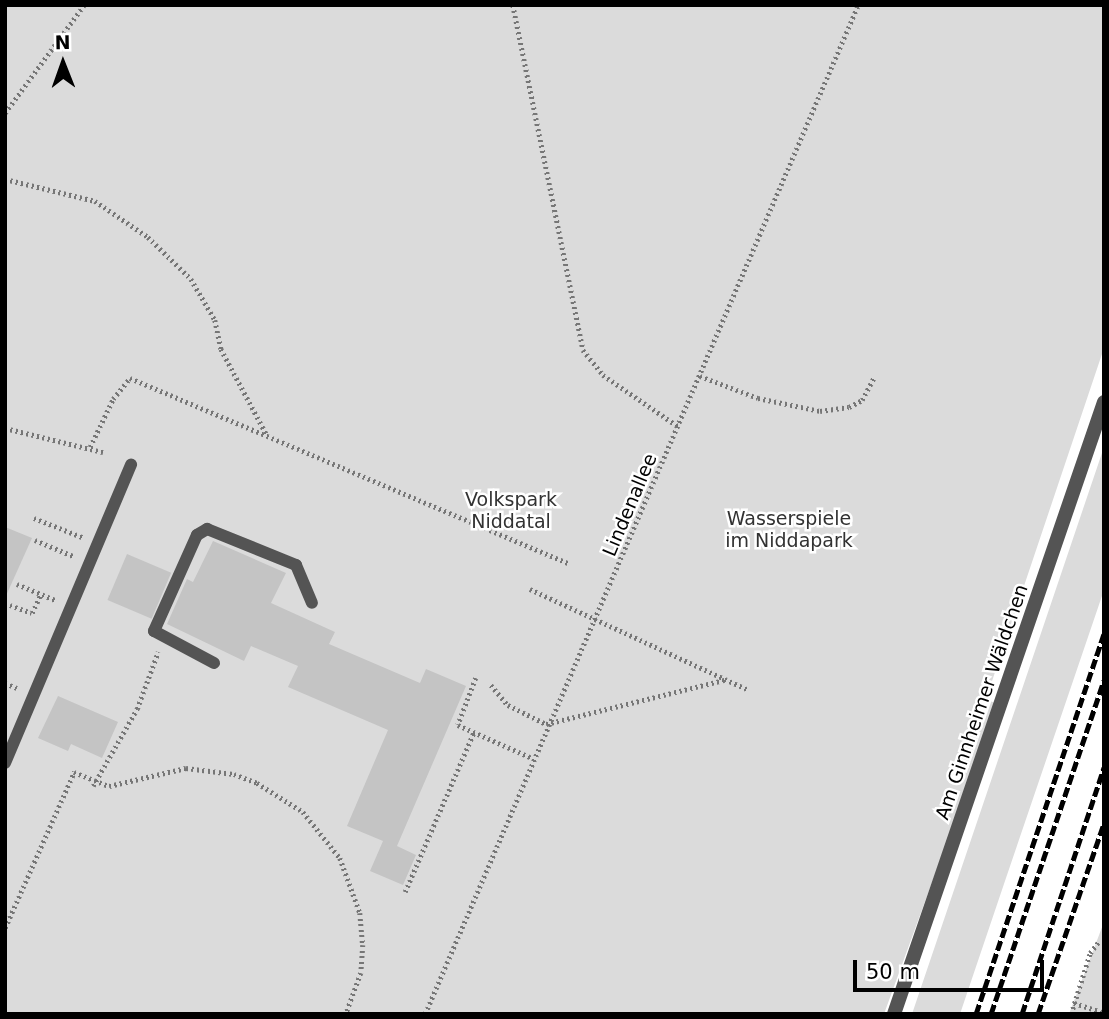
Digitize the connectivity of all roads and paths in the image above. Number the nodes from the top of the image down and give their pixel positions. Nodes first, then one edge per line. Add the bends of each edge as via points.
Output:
1 (84, 5) edge
2 (513, 5) edge
3 (858, 5) edge
4 (5, 113) edge
5 (5, 179) edge
6 (700, 376) junction
7 (876, 376) dead end
8 (1104, 402) edge
9 (679, 427) junction
10 (5, 428) edge
11 (267, 436) junction
12 (90, 447) junction
13 (103, 452) dead end
14 (131, 465) dead end
15 (34, 518) dead end
16 (35, 540) dead end
17 (99, 544) junction
18 (91, 563) junction
19 (569, 563) dead end
20 (17, 584) dead end
21 (530, 589) dead end
22 (41, 594) junction
23 (312, 603) dead end
24 (10, 605) dead end
25 (72, 607) junction
26 (596, 620) junction
27 (163, 638) junction
28 (214, 663) dead end
29 (477, 678) dead end
30 (728, 679) junction
31 (491, 685) dead end
32 (749, 690) dead end
33 (546, 724) junction
34 (474, 732) junction
35 (532, 758) junction
36 (5, 763) edge
37 (93, 784) junction
38 (405, 892) dead end
39 (5, 928) edge
40 (1099, 941) dead end
41 (1074, 1003) junction
42 (1104, 1013) edge
43 (346, 1014) edge
44 (425, 1014) edge
45 (894, 1014) edge
46 (1070, 1014) edge

1 - 4 path
2 - 9 path via 583,350 603,375
3 - 6 path, Lindenallee
5 - 11 path via 94,201 148,237 191,279 215,320 221,349
6 - 7 path via 758,398 820,411 862,400
6 - 9 path, Lindenallee
8 - 45 street, Am Ginnheimer Wäldchen
9 - 26 path, Lindenallee
10 - 12 path
11 - 12 path via 130,379 113,399
11 - 19 path
12 - 13 path
14 - 17 lane
15 - 17 path
16 - 18 path
17 - 18 lane
18 - 25 lane
20 - 22 path
21 - 26 path
22 - 24 path via 32,613
22 - 25 path
23 - 27 lane via 296,565 207,529 197,535 157,621 155,631
25 - 36 lane
26 - 30 path
26 - 33 path, Lindenallee
27 - 28 lane
27 - 37 path via 137,709
29 - 34 path via 458,726
30 - 32 path
30 - 33 path
31 - 33 path via 508,705
33 - 35 path, Lindenallee
34 - 35 path
34 - 38 path
35 - 44 path, Lindenallee
37 - 39 path via 74,772
37 - 43 path via 109,786 165,770 209,769 257,783 303,812 340,858 360,913 361,973
40 - 41 path via 1090,953
41 - 42 path
41 - 46 path

